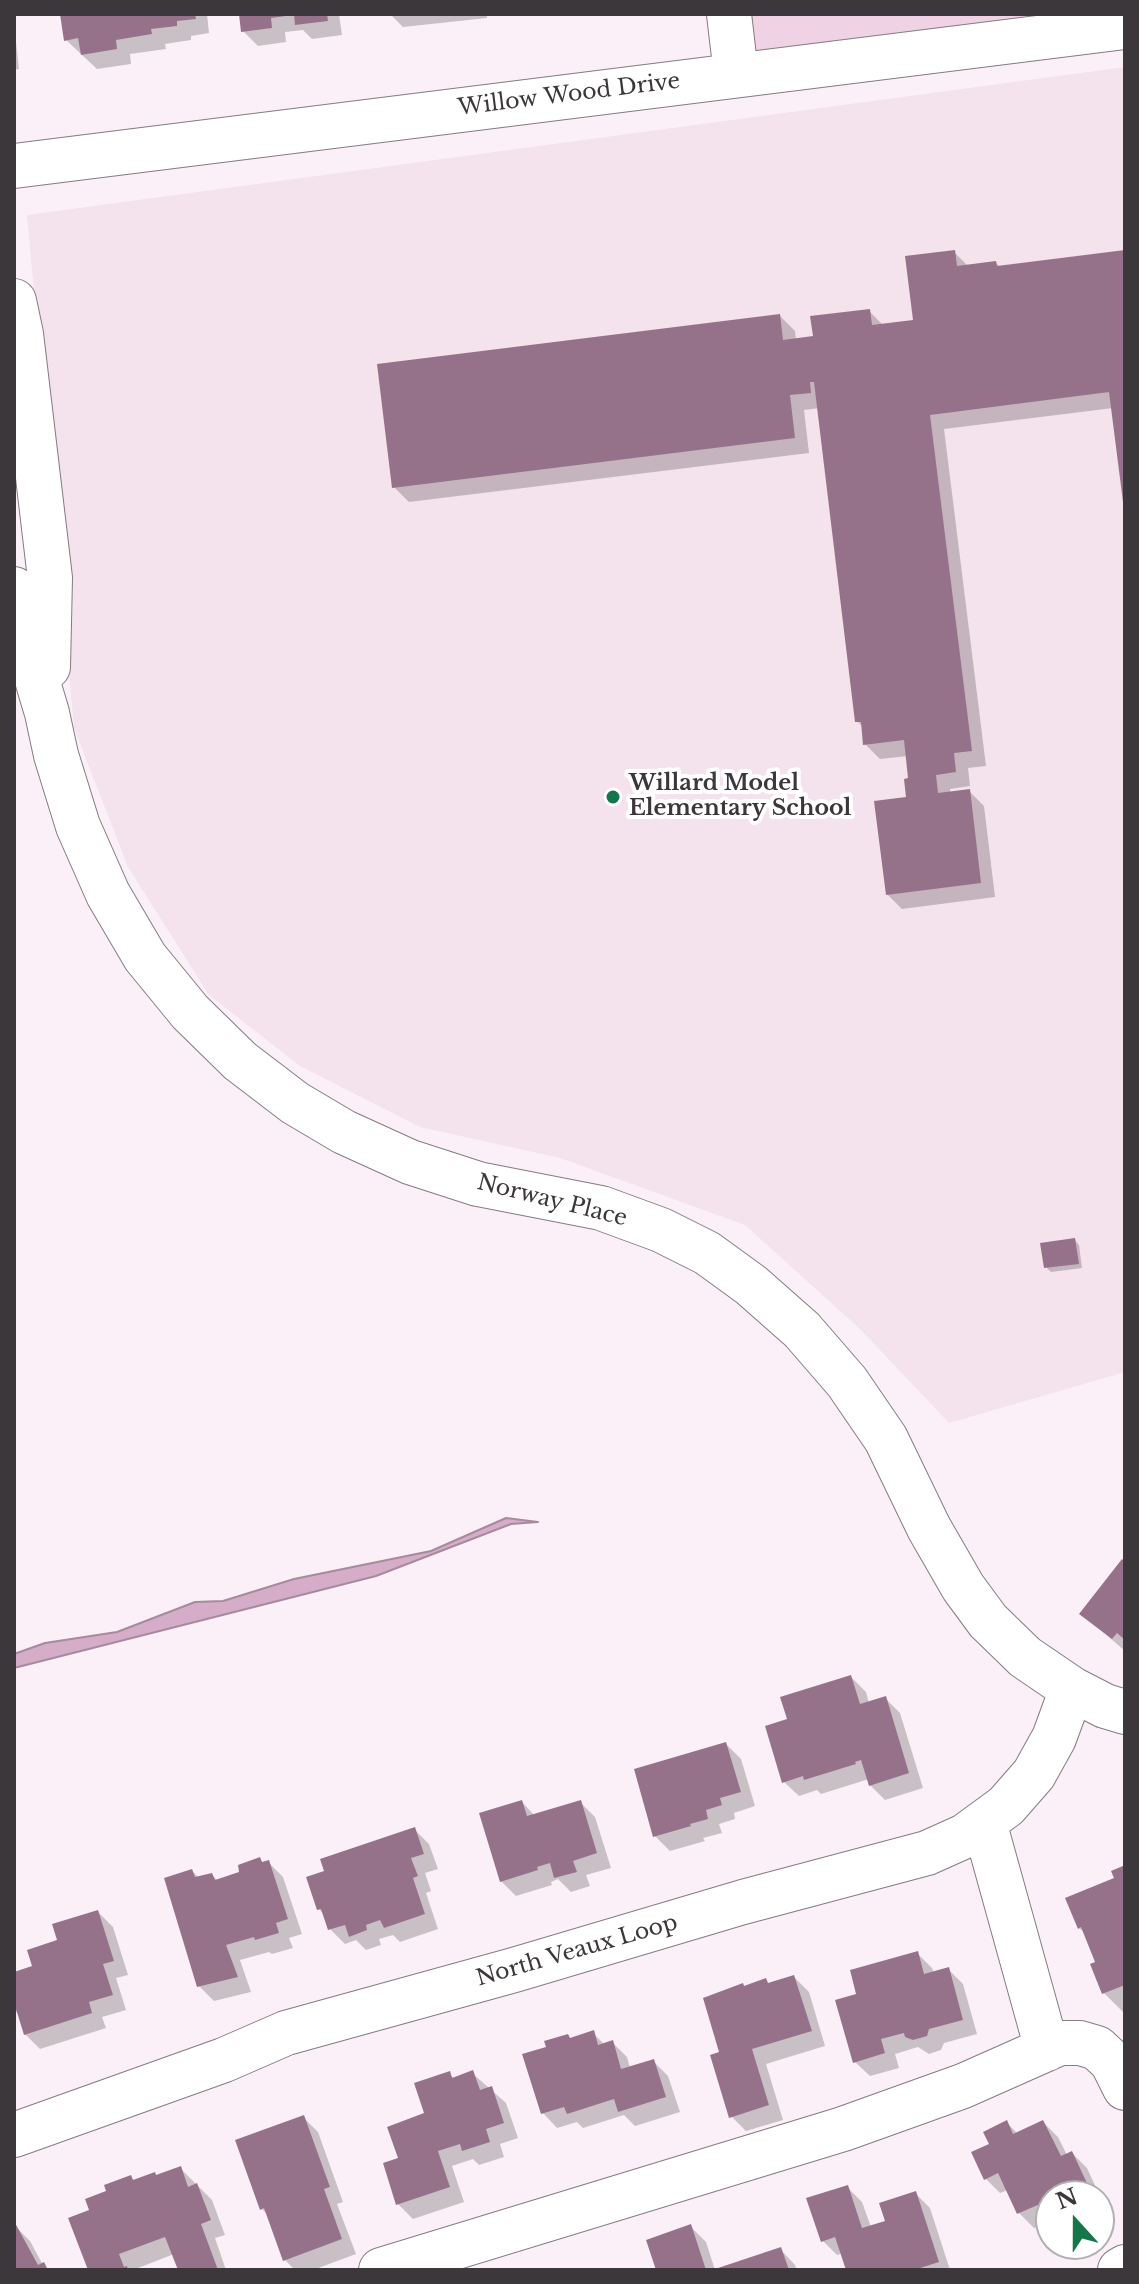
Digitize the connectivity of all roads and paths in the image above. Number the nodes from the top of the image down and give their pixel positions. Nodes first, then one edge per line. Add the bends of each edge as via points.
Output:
1 (729, 14) edge
2 (1125, 27) edge
3 (736, 74) junction
4 (14, 166) edge
5 (14, 301) edge
6 (14, 589) edge
7 (47, 713) junction
8 (1072, 1689) junction
9 (1125, 1712) edge
10 (984, 1822) junction
11 (1047, 2049) junction
12 (1125, 2088) edge
13 (14, 2135) edge
14 (381, 2270) edge

1 - 3 street
2 - 3 street, Willow Wood Drive
3 - 4 street, Willow Wood Drive
5 - 7 street, Norway Place via 50,578
6 - 7 street, Norway Place
7 - 8 street, Norway Place via 78,826 108,894 145,957 240,1061 295,1103 410,1162 478,1184 601,1208 707,1253 751,1285 802,1330 847,1382 886,1439 929,1528 988,1621 1025,1657
8 - 9 street, Norway Place
8 - 10 street, North Veaux Loop via 1034,1774
10 - 11 street
10 - 13 street, North Veaux Loop via 927,1853 286,2033
11 - 12 street via 1060,2043 1097,2048 1112,2062
11 - 14 street via 843,2129

